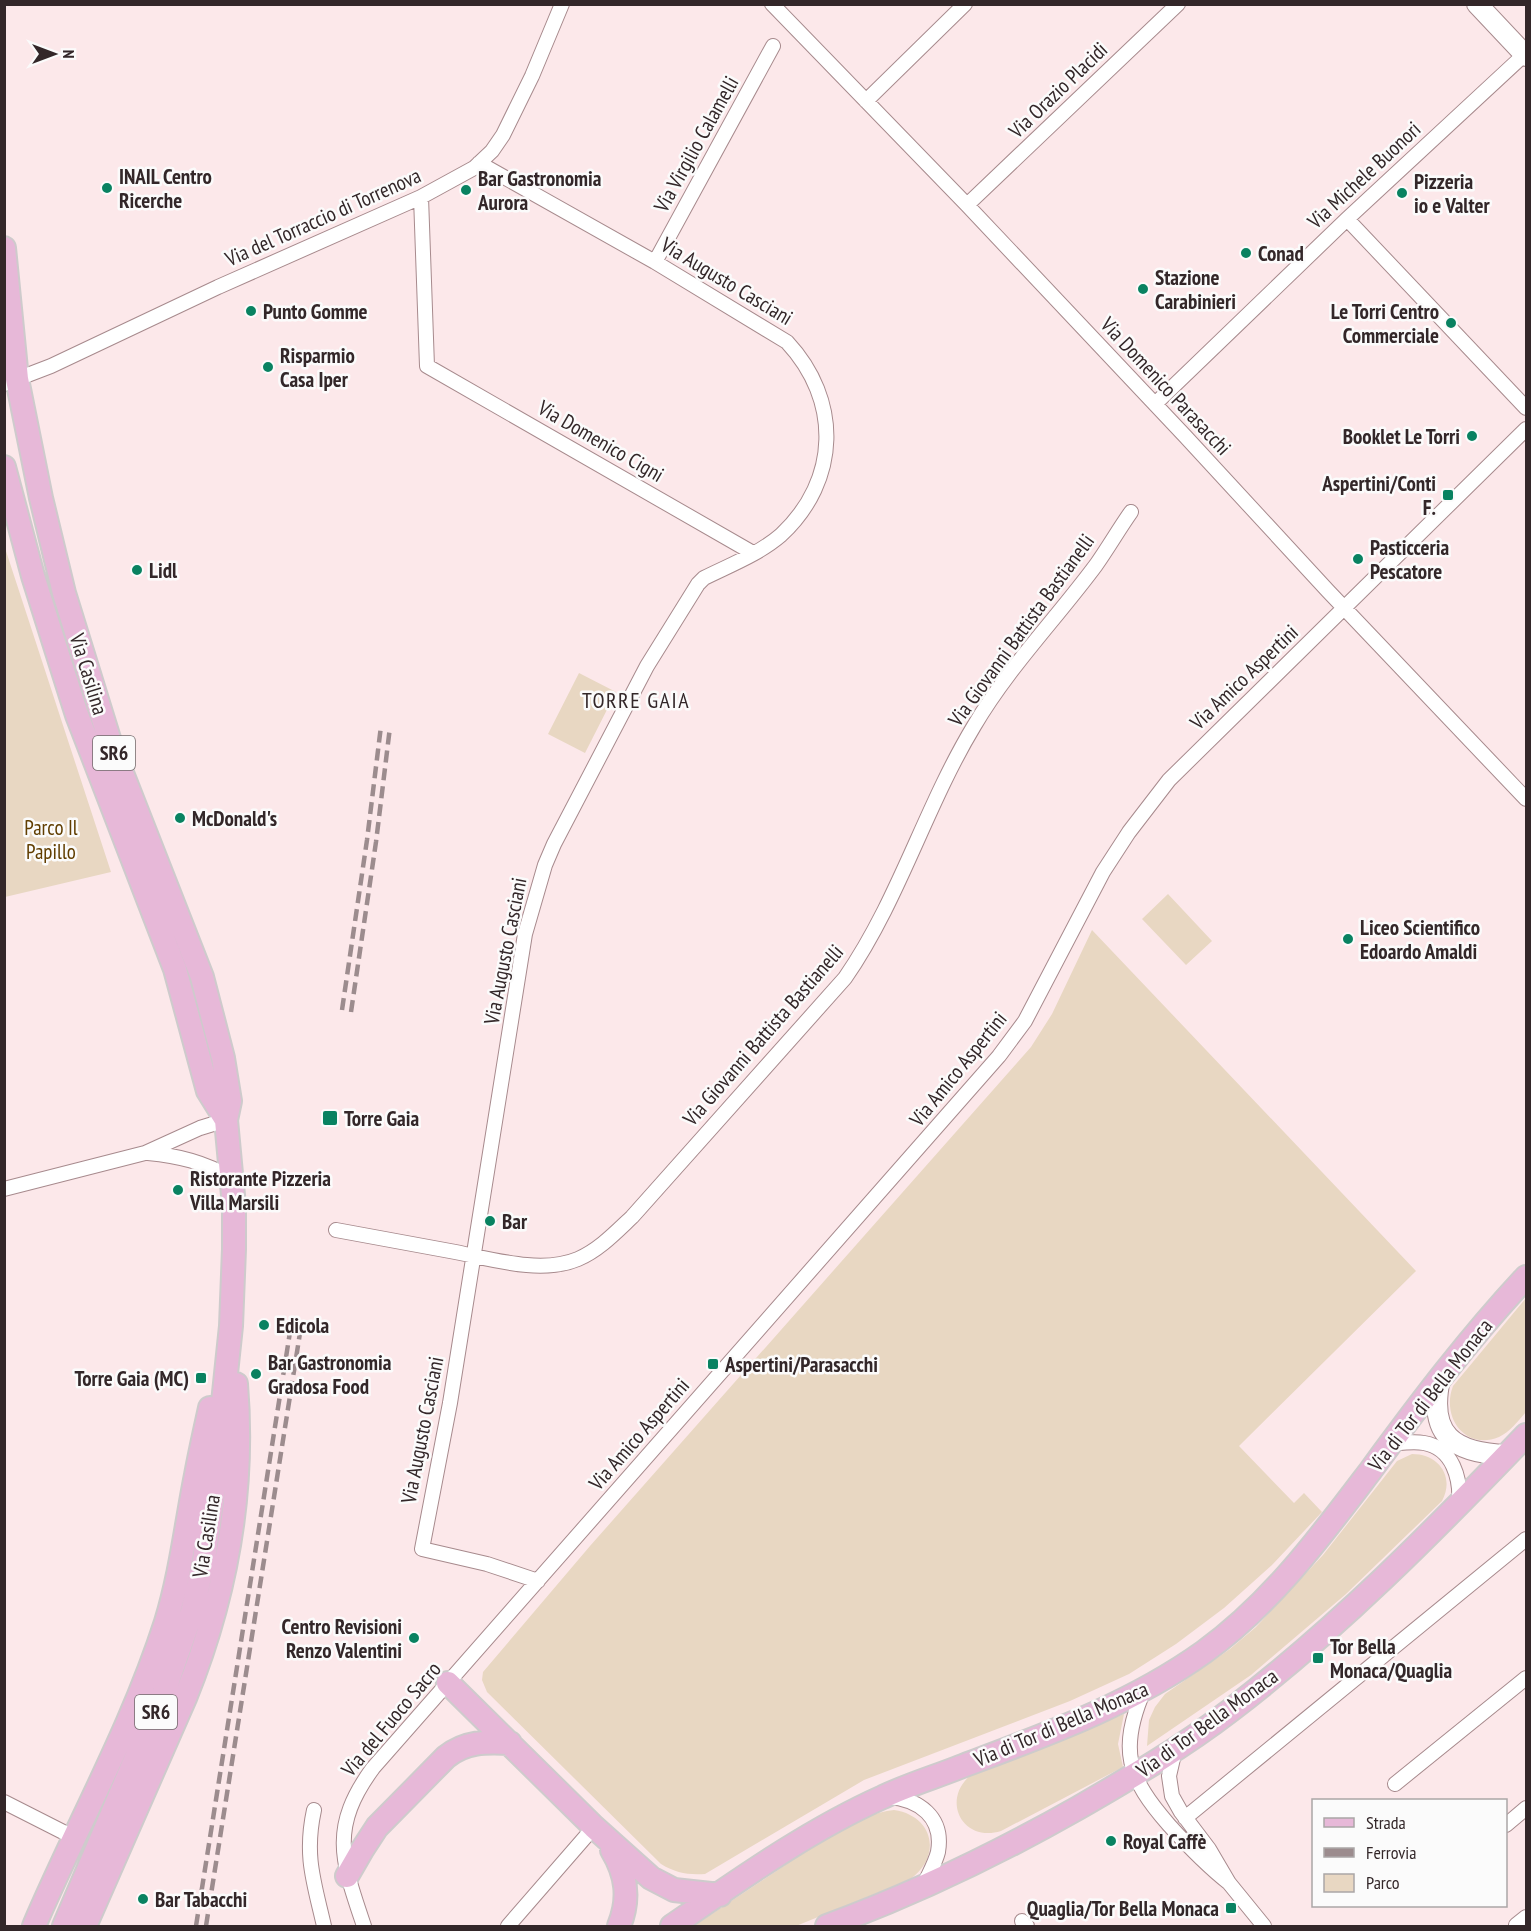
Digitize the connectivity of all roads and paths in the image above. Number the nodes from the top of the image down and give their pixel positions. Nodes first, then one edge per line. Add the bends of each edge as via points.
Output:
1 (562, 4) edge
2 (964, 4) edge
3 (1178, 4) edge
4 (1477, 4) edge
5 (777, 6) edge
6 (773, 46) dead end
7 (1526, 55) edge
8 (866, 101) junction
9 (479, 164) junction
10 (421, 197) junction
11 (967, 205) junction
12 (1347, 219) junction
13 (4, 248) edge
14 (655, 262) junction
15 (10, 381) edge
16 (1155, 404) junction
17 (1527, 408) edge
18 (1527, 429) edge
19 (4, 467) edge
20 (1131, 512) dead end
21 (753, 554) junction
22 (1345, 609) junction
23 (1527, 799) edge
24 (226, 1120) junction
25 (146, 1153) junction
26 (231, 1178) junction
27 (4, 1189) edge
28 (336, 1230) dead end
29 (474, 1255) junction
30 (1527, 1277) edge
31 (231, 1326) junction
32 (1440, 1379) junction
33 (1527, 1435) edge
34 (1390, 1444) junction
35 (1507, 1455) junction
36 (1459, 1506) junction
37 (1527, 1539) edge
38 (538, 1581) junction
39 (478, 1649) joint
40 (1527, 1678) edge
41 (448, 1683) junction
42 (1144, 1690) junction
43 (510, 1743) junction
44 (1175, 1749) junction
45 (1135, 1775) junction
46 (1395, 1784) dead end
47 (882, 1797) junction
48 (4, 1802) edge
49 (1527, 1808) edge
50 (314, 1810) dead end
51 (1185, 1818) junction
52 (1507, 1824) edge
53 (598, 1830) junction
54 (73, 1837) junction
55 (347, 1876) junction
56 (1228, 1883) junction
57 (923, 1887) junction
58 (720, 1894) junction
59 (34, 1926) edge
60 (64, 1926) edge
61 (85, 1926) edge
62 (324, 1926) edge
63 (364, 1926) edge
64 (508, 1926) edge
65 (619, 1926) edge
66 (672, 1926) edge
67 (827, 1926) edge
68 (1264, 1926) edge

1 - 9 street, Via del Torraccio di Torrenova via 503,135
2 - 8 street
3 - 11 street, Via Orazio Placidi
4 - 7 main road
5 - 8 street, Via Domenico Parasacchi
6 - 14 street, Via Virgilio Calamelli
7 - 12 street, Via Michele Buonori
8 - 11 street, Via Domenico Parasacchi
9 - 10 street, Via del Torraccio di Torrenova
9 - 14 street, Via Augusto Casciani
10 - 15 street, Via del Torraccio di Torrenova via 218,286 58,363
10 - 21 street, Via Domenico Cigni via 428,366
11 - 16 street, Via Domenico Parasacchi
12 - 16 street, Via Michele Buonori
12 - 17 street
13 - 15 main road, Via Casilina / SR6
14 - 21 street, Via Augusto Casciani via 787,342 800,356 819,390 827,437 815,491 785,530
15 - 24 main road, Via Casilina / SR6 via 55,556 111,745 212,1011 229,1089
16 - 22 street, Via Domenico Parasacchi
18 - 22 street, Via Amico Aspertini
19 - 24 main road, Via Casilina / SR6 via 77,715 175,969 208,1090
20 - 29 street, Via Giovanni Battista Bastianelli via 974,725 871,937 845,978 632,1217 601,1246 578,1259 556,1265 531,1265
21 - 29 street, Via Augusto Casciani via 704,578 692,591 631,697 544,865 525,934
22 - 23 street, Via Domenico Parasacchi
22 - 38 street, Via Amico Aspertini via 1165,785 1103,872 1029,1012 999,1056
24 - 25 street
24 - 26 main road, Via Casilina / SR6
25 - 26 street via 198,1161
25 - 27 street
26 - 31 main road, Via Casilina / SR6
28 - 29 street, Via Giovanni Battista Bastianelli
29 - 38 street, Via Augusto Casciani via 422,1549
30 - 32 main road, Via di Tor di Bella Monaca
31 - 54 main road via 195,1476 181,1567 165,1624 121,1739
31 - 60 main road, Via Casilina / SR6 via 201,1574 157,1710
31 - 61 main road via 239,1449 234,1516 222,1587 193,1678
32 - 34 main road, Via di Tor di Bella Monaca
32 - 35 main road via 1436,1412 1446,1434 1472,1451
33 - 35 main road, Via di Tor Bella Monaca
34 - 36 street via 1420,1442 1443,1453 1457,1476
34 - 42 main road, Via di Tor di Bella Monaca via 1329,1527 1272,1592 1221,1639
35 - 36 main road, Via di Tor Bella Monaca
36 - 44 main road, Via di Tor Bella Monaca via 1319,1639 1229,1712
37 - 51 street
38 - 39 street, Via Amico Aspertini
39 - 41 street, Via del Fuoco Sacro
40 - 46 street
41 - 43 main road
41 - 55 street, Via del Fuoco Sacro via 373,1768 355,1796 344,1828
42 - 45 street via 1130,1738
42 - 47 main road, Via di Tor di Bella Monaca via 1065,1727
43 - 53 main road
43 - 55 main road via 470,1744 446,1757 377,1827
44 - 45 main road, Via di Tor Bella Monaca
44 - 51 street via 1170,1789
45 - 56 street via 1158,1814
45 - 57 main road, Via di Tor Bella Monaca via 1022,1840
47 - 57 street via 919,1804 936,1826 937,1854
47 - 58 main road, Via di Tor di Bella Monaca via 806,1838
48 - 54 street
49 - 52 street
50 - 62 street via 309,1856
51 - 56 street
53 - 58 main road via 659,1883 683,1892
53 - 64 street
53 - 65 main road via 618,1860 625,1880 627,1897
54 - 59 main road
55 - 63 street, Via del Fuoco Sacro
56 - 68 street
57 - 67 main road, Via di Tor Bella Monaca
58 - 66 main road, Via di Tor di Bella Monaca

